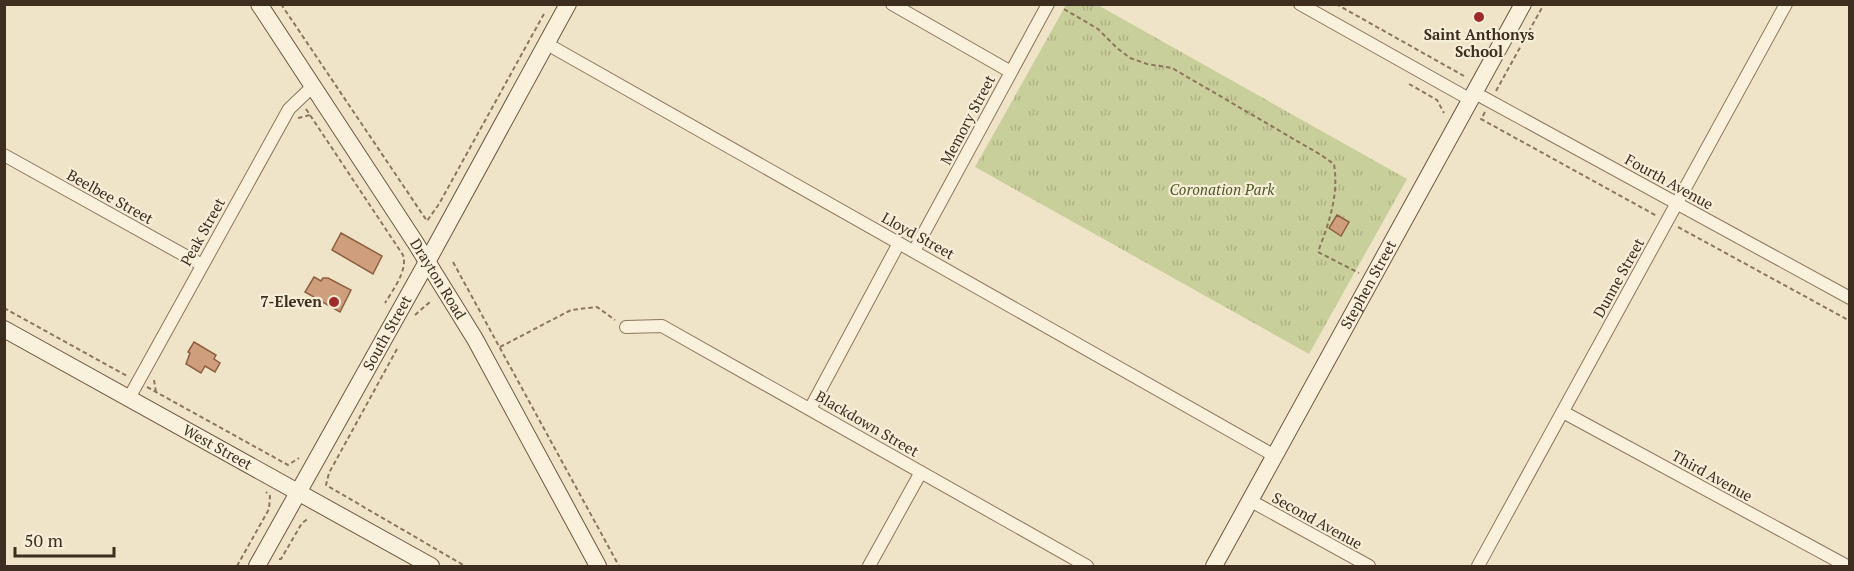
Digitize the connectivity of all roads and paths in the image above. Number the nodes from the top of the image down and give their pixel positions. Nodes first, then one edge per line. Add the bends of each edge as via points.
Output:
1 (259, 4) edge
2 (281, 4) edge
3 (549, 4) edge
4 (568, 4) edge
5 (892, 4) edge
6 (1048, 4) edge
7 (1300, 4) edge
8 (1336, 4) edge
9 (1523, 4) edge
10 (1544, 4) edge
11 (1786, 4) edge
12 (1064, 9) dead end
13 (547, 44) junction
14 (1011, 72) junction
15 (1464, 76) dead end
16 (1409, 84) dead end
17 (312, 87) junction
18 (1473, 97) junction
19 (299, 99) junction
20 (1490, 101) junction
21 (1444, 113) dead end
22 (1481, 119) dead end
23 (4, 156) edge
24 (1677, 203) junction
25 (899, 243) junction
26 (914, 250) junction
27 (428, 262) junction
28 (453, 262) dead end
29 (202, 265) junction
30 (1373, 280) junction
31 (1850, 298) edge
32 (431, 301) dead end
33 (4, 308) edge
34 (381, 312) dead end
35 (410, 324) dead end
36 (626, 327) joint
37 (4, 329) edge
38 (400, 344) dead end
39 (500, 347) junction
40 (138, 382) junction
41 (129, 398) junction
42 (810, 409) junction
43 (1563, 412) junction
44 (1275, 456) junction
45 (288, 465) dead end
46 (921, 472) junction
47 (298, 491) junction
48 (270, 496) dead end
49 (1251, 501) junction
50 (309, 518) dead end
51 (281, 559) dead end
52 (237, 567) edge
53 (257, 567) edge
54 (431, 567) edge
55 (465, 567) edge
56 (598, 567) edge
57 (619, 567) edge
58 (869, 567) edge
59 (1088, 567) edge
60 (1214, 567) edge
61 (1370, 567) edge
62 (1478, 567) edge
63 (1847, 567) edge

1 - 17 street, Drayton Road
2 - 3 path via 427,221
4 - 13 street, South Street
5 - 14 street
6 - 14 street, Memory Street
7 - 18 street, Fourth Avenue
8 - 15 path
9 - 18 street, Stephen Street
10 - 20 path
11 - 24 street, Dunne Street
12 - 30 path via 1098,29 1130,58 1172,68 1334,164 1332,215 1318,252
13 - 25 street, Lloyd Street
13 - 27 street, South Street
14 - 26 street, Memory Street
16 - 21 path via 1437,100
17 - 19 street, Peak Street
17 - 27 street, Drayton Road
18 - 20 street, Fourth Avenue
18 - 30 street, Stephen Street
19 - 29 street, Peak Street via 289,109
19 - 34 path via 403,255 401,274
20 - 22 path
20 - 24 street, Fourth Avenue
23 - 29 street, Beelbee Street
24 - 31 street, Fourth Avenue
24 - 43 street, Dunne Street
25 - 26 street, Lloyd Street
25 - 42 street
26 - 44 street, Lloyd Street
27 - 47 street, South Street
27 - 56 street, Drayton Road
28 - 39 path
29 - 40 street, Peak Street
30 - 44 street, Stephen Street
32 - 35 path
33 - 40 path
36 - 39 path via 597,307 571,310
36 - 42 street, Blackdown Street via 662,326
37 - 41 street, West Street
38 - 55 path via 329,472 326,485
39 - 57 path
40 - 41 street, Peak Street
40 - 45 path
41 - 47 street, West Street
42 - 46 street, Blackdown Street
43 - 62 street, Dunne Street
43 - 63 street, Third Avenue
44 - 49 street, Stephen Street
46 - 58 street
46 - 59 street, Blackdown Street
47 - 53 street, South Street
47 - 54 street, West Street
48 - 52 path via 269,509
49 - 60 street, Stephen Street
49 - 61 street, Second Avenue
50 - 51 path

